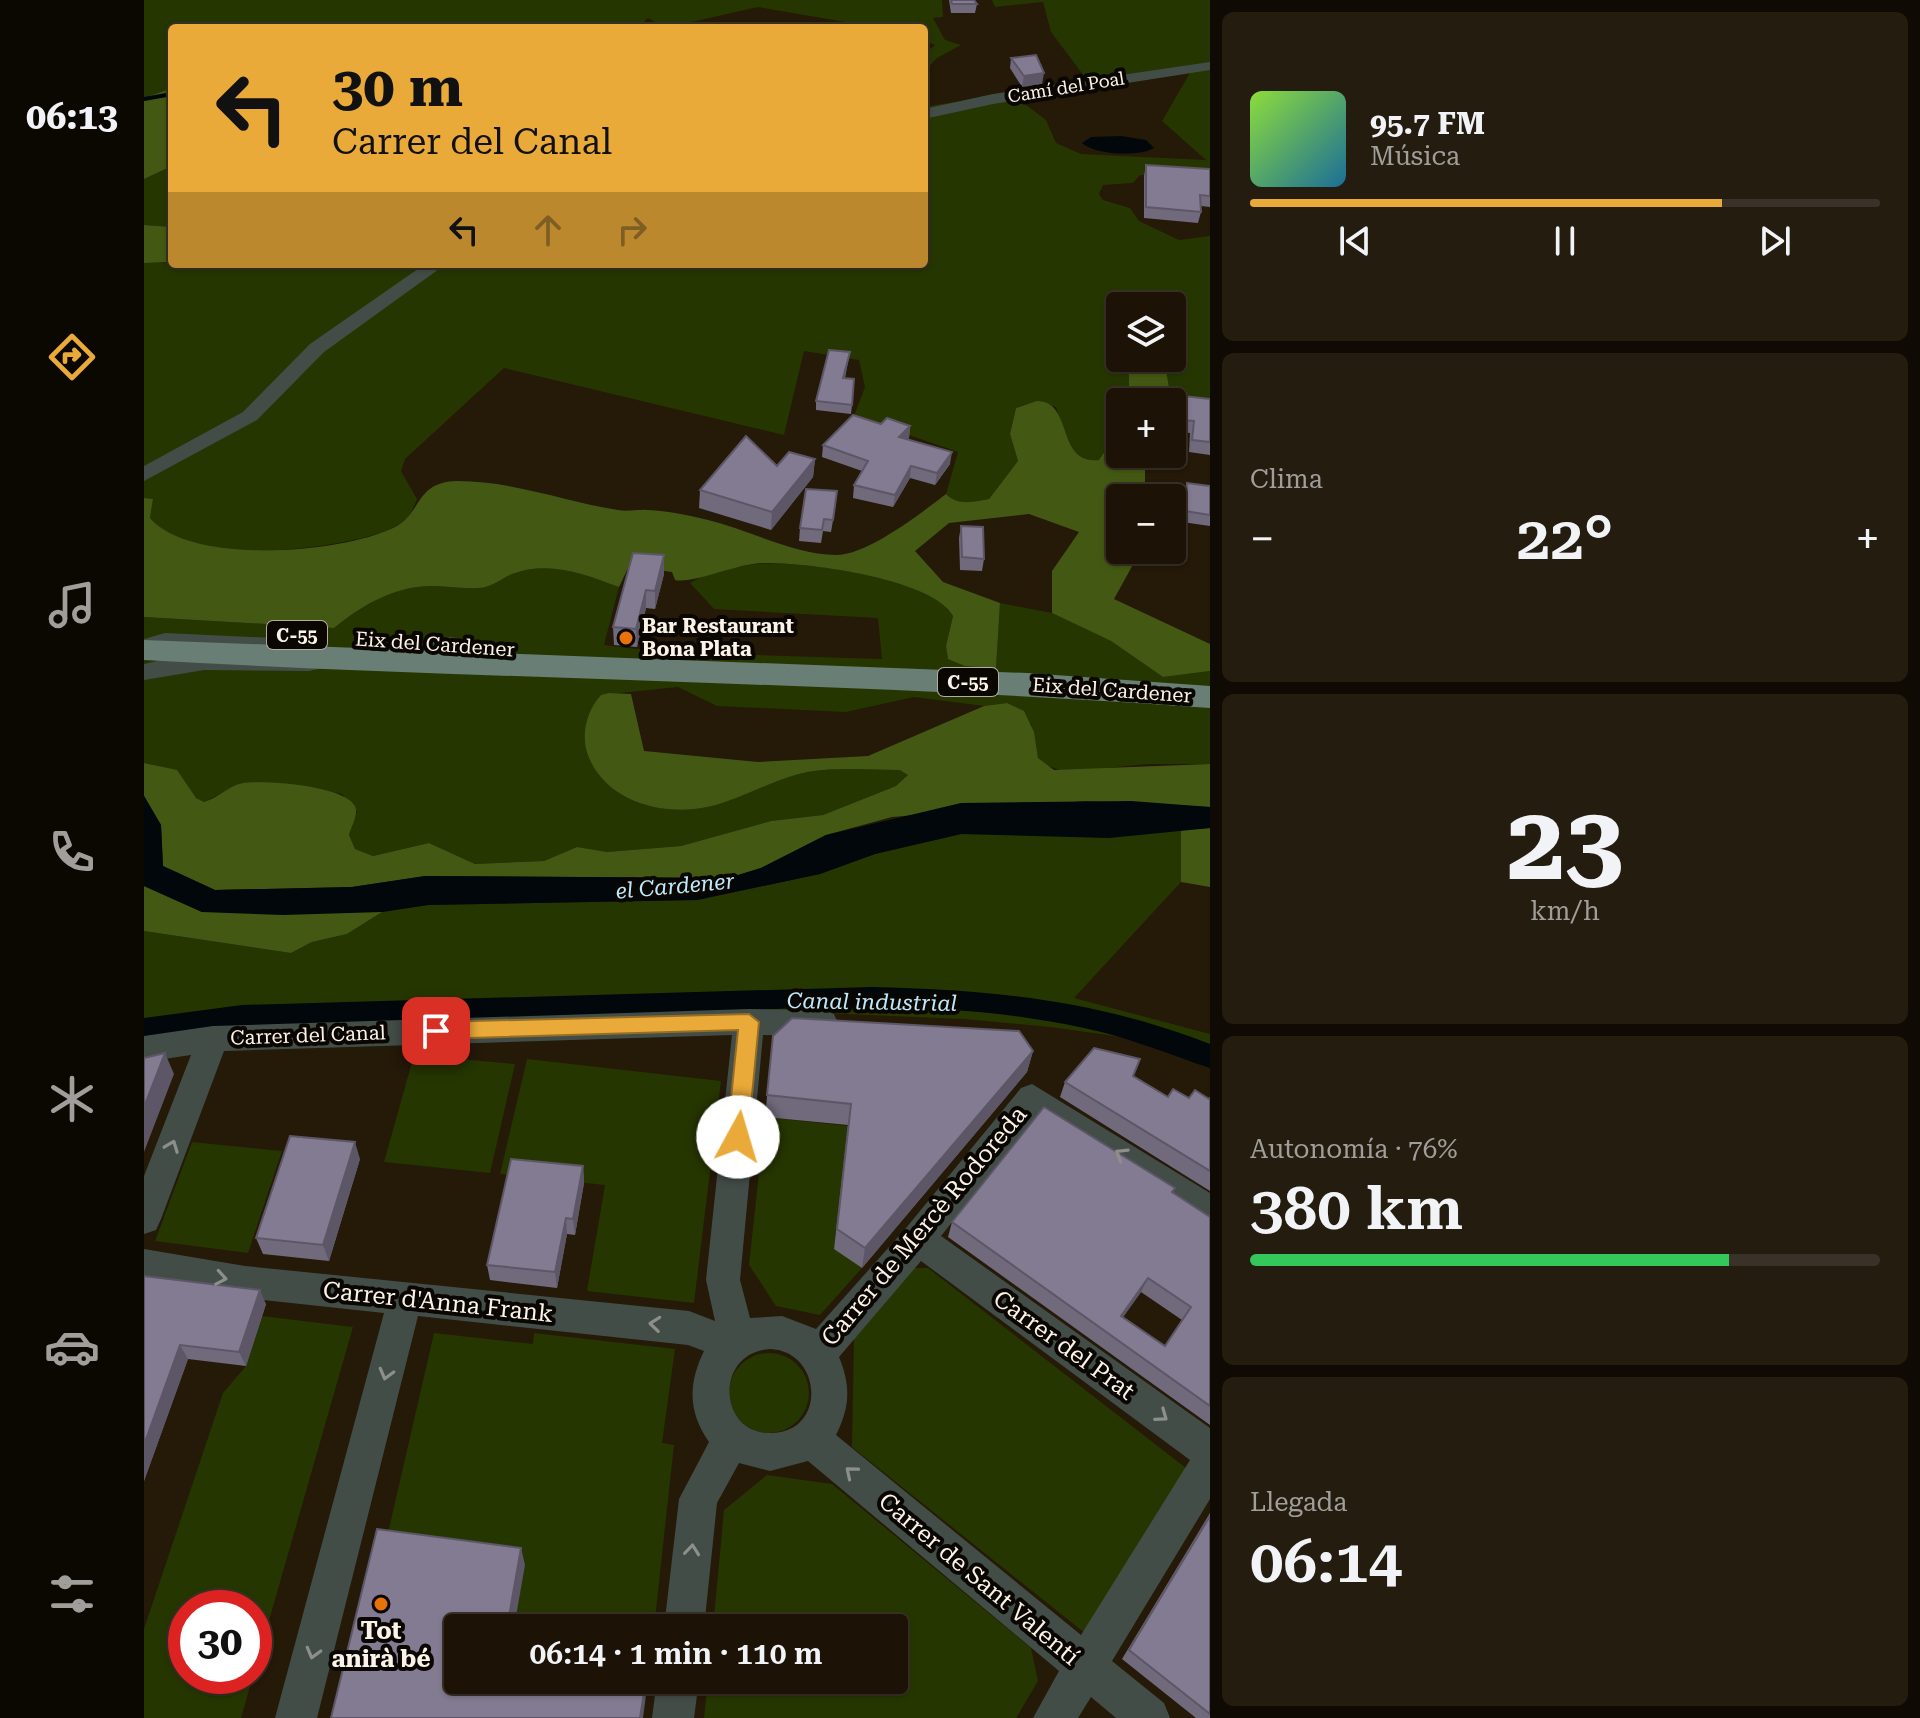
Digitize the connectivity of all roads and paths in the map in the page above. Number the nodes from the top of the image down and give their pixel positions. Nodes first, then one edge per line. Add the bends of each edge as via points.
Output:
1 (1210, 66) edge
2 (928, 113) edge
3 (431, 268) edge
4 (144, 475) edge
5 (144, 628) edge
6 (451, 645) junction
7 (144, 649) edge
8 (330, 660) junction
9 (726, 671) junction
10 (144, 672) edge
11 (1210, 697) edge
12 (749, 1022) junction
13 (856, 1024) edge
14 (213, 1039) junction
15 (144, 1049) edge
16 (1210, 1211) edge
17 (144, 1219) edge
18 (918, 1239) junction
19 (144, 1265) edge
20 (405, 1299) junction
21 (734, 1343) junction
22 (817, 1355) junction
23 (732, 1438) junction
24 (811, 1439) junction
25 (1210, 1451) edge
26 (1210, 1463) edge
27 (686, 1614) edge
28 (1084, 1667) junction
29 (676, 1694) edge
30 (296, 1718) edge
31 (673, 1718) edge
32 (1054, 1718) edge
33 (1149, 1718) edge

1 - 2 street, Camí del Poal
3 - 4 street via 317,348 250,416
5 - 6 main road, Eix del Cardener / C-55
6 - 7 street via 412,652 165,641
6 - 9 main road, Eix del Cardener / C-55 via 586,653
7 - 8 main road, C-55
8 - 9 main road, Eix del Cardener / C-55
8 - 10 street via 269,667 186,661
9 - 11 main road, Eix del Cardener / C-55
12 - 13 street, Carrer del Canal
12 - 14 street, Carrer del Canal
12 - 21 street via 723,1280
14 - 15 street, Carrer del Canal
17 -> 14 street
16 -> 18 street, Carrer de Mercè Rodoreda via 1032,1098
18 - 22 street, Carrer de Mercè Rodoreda
18 -> 25 street, Carrer del Prat
19 -> 20 street, Carrer d'Anna Frank
21 -> 20 street, Carrer d'Anna Frank via 689,1328
20 -> 30 street
21 - 22 street via 750,1334 779,1333 806,1344
21 - 23 street via 720,1356 709,1383 713,1413
22 - 24 street via 832,1398 822,1427
23 - 24 street via 763,1452
27 -> 23 street via 698,1499
28 -> 24 street, Carrer de Sant Valentí
26 - 28 street
28 - 32 street
28 - 33 street, Carrer de Sant Valentí
29 - 31 street

